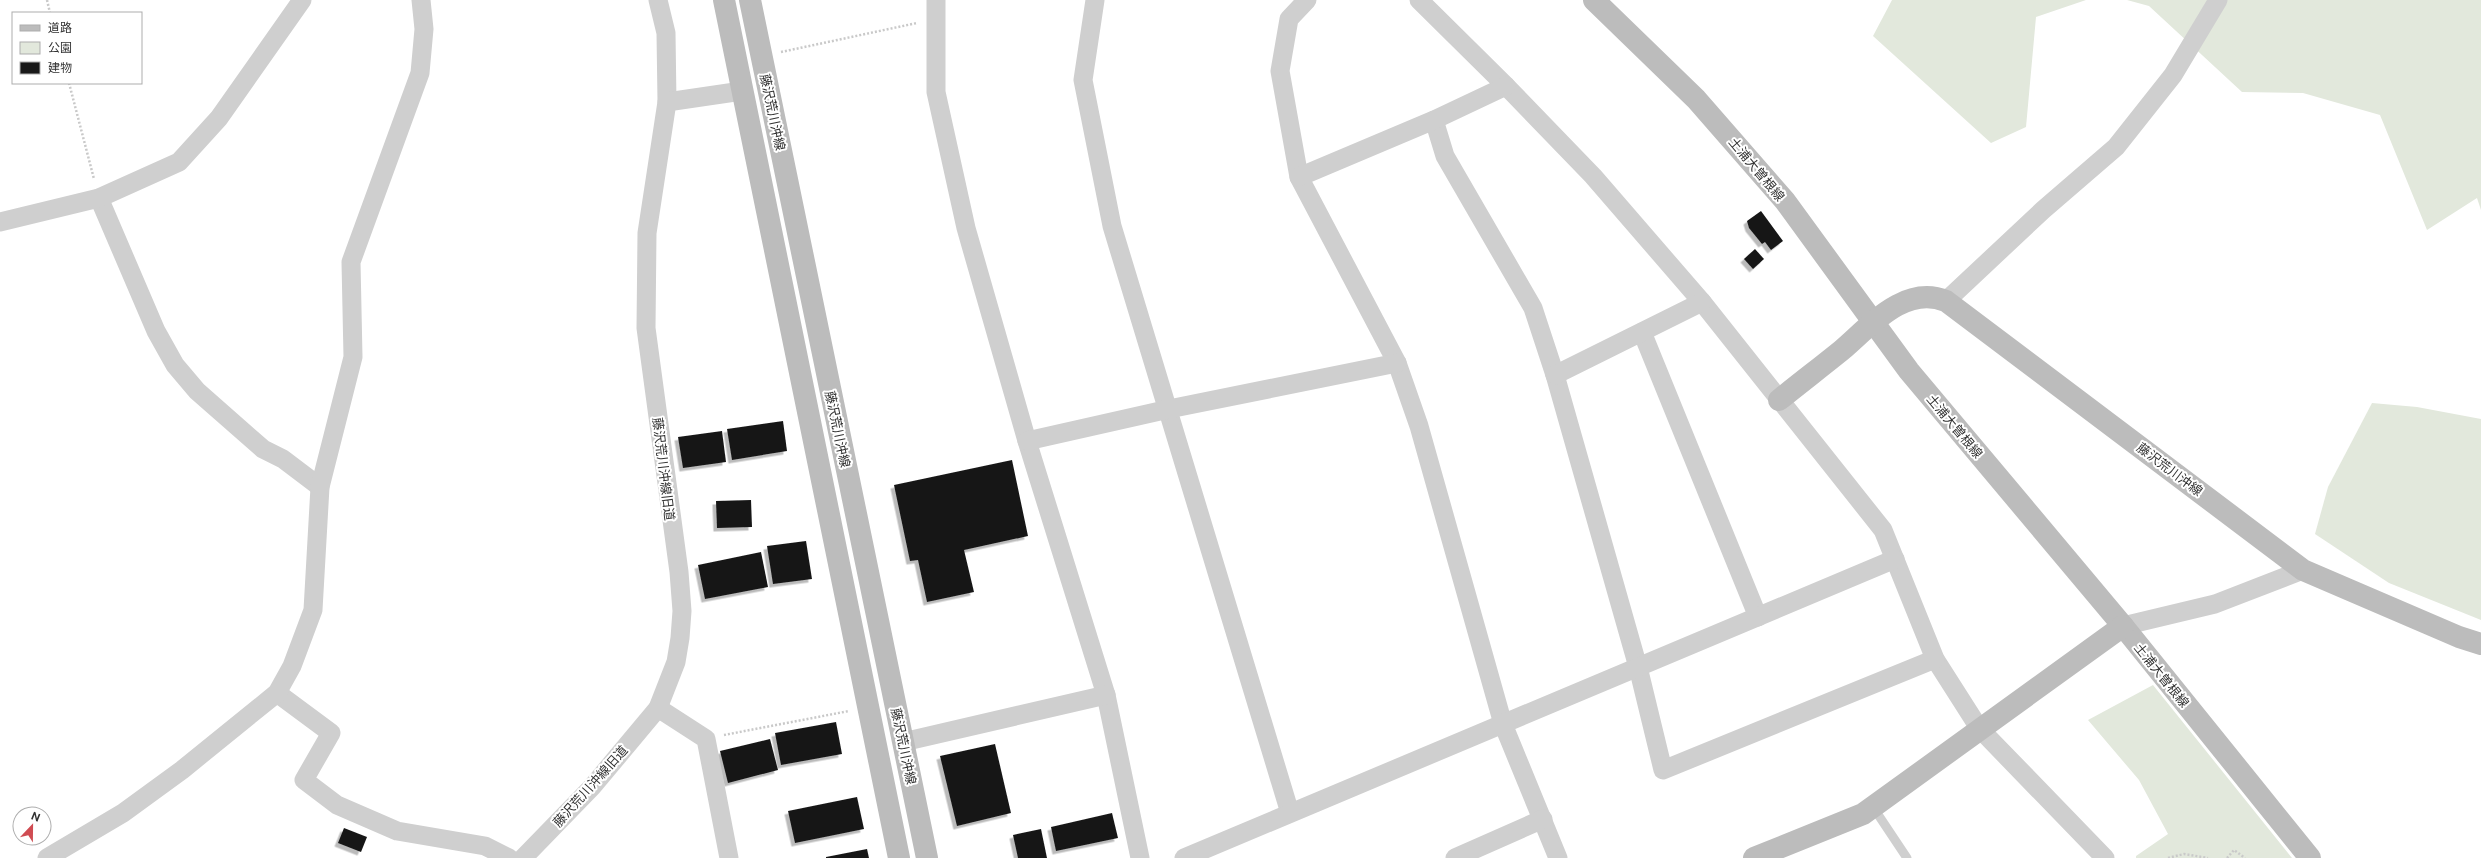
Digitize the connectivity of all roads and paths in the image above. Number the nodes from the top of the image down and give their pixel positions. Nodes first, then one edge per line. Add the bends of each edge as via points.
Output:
1 (47, 0) edge
2 (302, 0) edge
3 (421, 0) edge
4 (658, 0) edge
5 (724, 0) edge
6 (750, 0) edge
7 (936, 0) edge
8 (1095, 0) edge
9 (1307, 0) edge
10 (1419, 0) edge
11 (1594, 0) edge
12 (2218, 0) edge
13 (50, 12) edge
14 (936, 19) junction
15 (778, 53) dead end
16 (69, 84) edge
17 (1506, 86) junction
18 (742, 91) junction
19 (667, 102) junction
20 (1434, 120) junction
21 (1299, 177) junction
22 (99, 198) junction
23 (0, 222) edge
24 (1946, 301) junction
25 (1702, 302) junction
26 (1874, 321) junction
27 (1642, 332) junction
28 (1397, 363) junction
29 (1555, 375) junction
30 (1779, 400) junction
31 (1169, 409) junction
32 (1027, 441) junction
33 (320, 487) junction
34 (1895, 559) junction
35 (2303, 570) junction
36 (1758, 617) junction
37 (2123, 626) junction
38 (2481, 644) edge
39 (1935, 659) junction
40 (1638, 667) junction
41 (276, 693) junction
42 (1106, 695) junction
43 (870, 707) junction
44 (658, 708) junction
45 (1503, 724) junction
46 (1979, 728) junction
47 (706, 739) junction
48 (903, 742) junction
49 (1874, 807) junction
50 (1290, 813) junction
51 (1543, 819) junction
52 (47, 858) edge
53 (509, 858) edge
54 (523, 858) edge
55 (729, 858) edge
56 (899, 858) edge
57 (927, 858) edge
58 (1140, 858) edge
59 (1184, 858) edge
60 (1455, 858) edge
61 (1558, 858) edge
62 (1754, 858) edge
63 (1908, 858) edge
64 (2105, 858) edge
65 (2168, 858) edge
66 (2208, 858) edge
67 (2227, 858) edge
68 (2245, 858) edge
69 (2310, 858) edge

1 - 13 path
2 - 22 street via 219,118 179,162
3 - 33 street via 424,29 420,73 351,262 353,357
4 - 19 street, 藤沢荒川沖線旧道 via 666,33
5 - 18 main road, 藤沢荒川沖線
6 - 48 main road, 藤沢荒川沖線
7 - 14 street
8 - 31 street via 1083,80 1112,226
9 - 21 street via 1289,19 1280,71
10 - 17 street
11 - 26 main road, 土浦大曽根線 via 1696,99 1731,138 1785,201
12 - 24 street via 2173,75 2116,147 2043,210
14 - 15 path
14 - 32 street via 936,92 966,228
16 - 22 path
17 - 20 street
17 - 25 street via 1594,176
18 - 19 street
18 - 43 main road, 藤沢荒川沖線
19 - 44 street, 藤沢荒川沖線旧道 via 647,233 646,328 682,610 676,662
20 - 21 street
20 - 29 street via 1445,156 1533,308
21 - 28 street
22 - 23 street
22 - 33 street via 156,331 175,365 197,391 262,449 283,459
24 - 26 main road, 藤沢荒川沖線 via 1936,296 1911,299 1893,307
24 - 35 main road, 藤沢荒川沖線
25 - 27 street
25 - 30 street
26 - 30 main road, 藤沢荒川沖線
26 - 37 main road, 土浦大曽根線 via 1909,371
27 - 29 street
27 - 36 street
28 - 31 street
28 - 45 street via 1421,434
29 - 40 street
30 - 34 street via 1883,530
31 - 32 street
31 - 50 street
32 - 42 street
33 - 41 street via 313,610 292,666
34 - 36 street
34 - 39 street
35 - 37 street via 2215,604
35 - 38 main road, 藤沢荒川沖線
36 - 40 street
37 - 46 main road
37 - 69 main road, 土浦大曽根線
39 - 40 street via 1663,770
39 - 46 street
40 - 45 street
41 - 52 street via 182,770 123,813
41 - 53 street via 332,733 304,780 337,805 397,831 485,846
42 - 48 street
42 - 58 street
43 - 47 path
43 - 56 main road, 藤沢荒川沖線
44 - 47 street
44 - 54 street, 藤沢荒川沖線旧道 via 592,787
45 - 50 street
45 - 51 street
46 - 49 main road
46 - 64 street
47 - 55 street
48 - 57 main road, 藤沢荒川沖線
49 - 62 main road via 1863,814
49 - 63 lane
50 - 59 street
51 - 60 street
51 - 61 street
65 - 66 path via 2184,854
67 - 68 path via 2234,850

